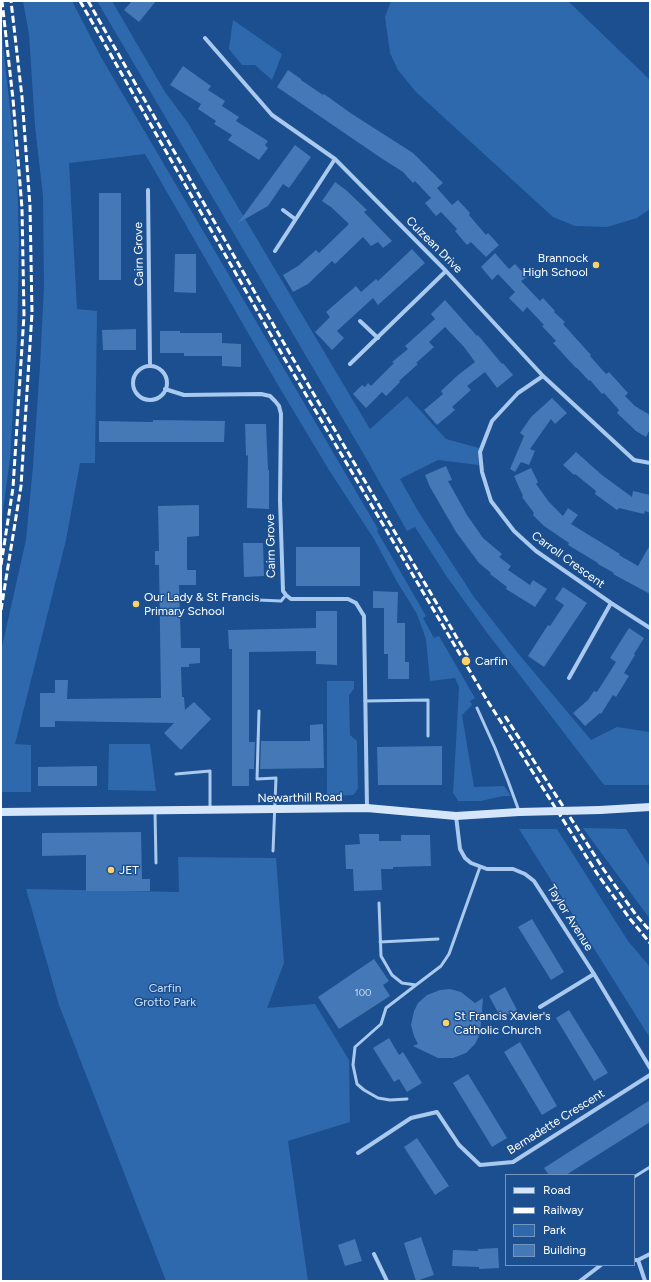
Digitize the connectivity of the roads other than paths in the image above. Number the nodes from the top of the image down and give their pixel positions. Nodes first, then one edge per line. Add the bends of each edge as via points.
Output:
1 (205, 38) dead end
2 (335, 159) junction
3 (148, 190) dead end
4 (282, 210) dead end
5 (296, 220) junction
6 (275, 251) dead end
7 (446, 271) junction
8 (360, 321) dead end
9 (378, 338) junction
10 (350, 364) dead end
11 (150, 366) junction
12 (543, 376) junction
13 (165, 389) junction
14 (650, 462) edge
15 (286, 595) junction
16 (235, 599) dead end
17 (611, 603) junction
18 (650, 628) edge
19 (569, 678) dead end
20 (365, 701) junction
21 (476, 708) dead end
22 (259, 711) dead end
23 (428, 736) dead end
24 (176, 774) dead end
25 (650, 807) edge
26 (367, 808) junction
27 (276, 810) junction
28 (155, 811) junction
29 (210, 811) junction
30 (1, 812) edge
31 (519, 812) junction
32 (456, 816) junction
33 (273, 851) dead end
34 (156, 863) dead end
35 (480, 867) junction
36 (379, 903) dead end
37 (438, 939) dead end
38 (380, 942) junction
39 (594, 974) junction
40 (416, 985) junction
41 (540, 1007) dead end
42 (650, 1068) edge
43 (650, 1075) edge
44 (407, 1099) dead end
45 (358, 1153) dead end
46 (650, 1168) edge
47 (635, 1176) edge
48 (374, 1254) dead end
49 (650, 1254) edge
50 (636, 1260) edge
51 (600, 1266) edge
52 (387, 1281) edge
53 (580, 1281) edge
54 (645, 1281) edge

1 - 2 street, Culzean Drive via 272,115
2 - 5 street
2 - 7 street, Culzean Drive
3 - 11 street, Cairn Grove
4 - 5 street
5 - 6 street
7 - 9 street
7 - 12 street, Culzean Drive
8 - 9 street
9 - 10 street
11 - 13 street via 164,374
11 - 13 street via 140,369 134,378 134,389 137,394 152,399 162,394
12 - 14 street, Culzean Drive via 634,460
12 - 17 street, Carroll Crescent via 518,393 492,421 480,452 482,472 491,501 514,531 536,551
13 - 15 street, Cairn Grove via 184,395 262,394 270,396 279,406 282,584
15 - 16 lane via 281,601
15 - 20 street via 298,600 348,599 356,603 364,616
17 - 18 street, Carroll Crescent
17 - 19 street
20 - 23 lane via 428,700
20 - 26 street
21 - 31 lane via 498,754
22 - 27 lane via 257,778 276,778
24 - 29 lane via 210,771
25 - 31 main road, Newarthill Road, bridge
26 - 27 main road, Newarthill Road
26 - 32 main road, Newarthill Road
27 - 29 main road, Newarthill Road
27 - 33 lane
28 - 29 main road, Newarthill Road
28 - 30 main road, Newarthill Road
28 - 34 lane
31 - 32 main road, Newarthill Road
32 - 35 street, Taylor Avenue via 460,849 471,864
35 - 39 street, Taylor Avenue via 513,869 534,881
35 - 40 lane via 449,954 441,966
36 - 38 lane
37 - 38 lane
38 - 40 lane via 381,956 392,974 402,983
39 - 41 street
39 - 42 street, Taylor Avenue
40 - 44 lane via 386,1008 381,1024 355,1047 357,1084 378,1098
43 - 45 street, Bernadette Crescent via 513,1162 480,1165 460,1145 437,1112 411,1118
46 - 47 lane
48 - 52 street
49 - 50 street
50 - 54 street
51 - 53 street

